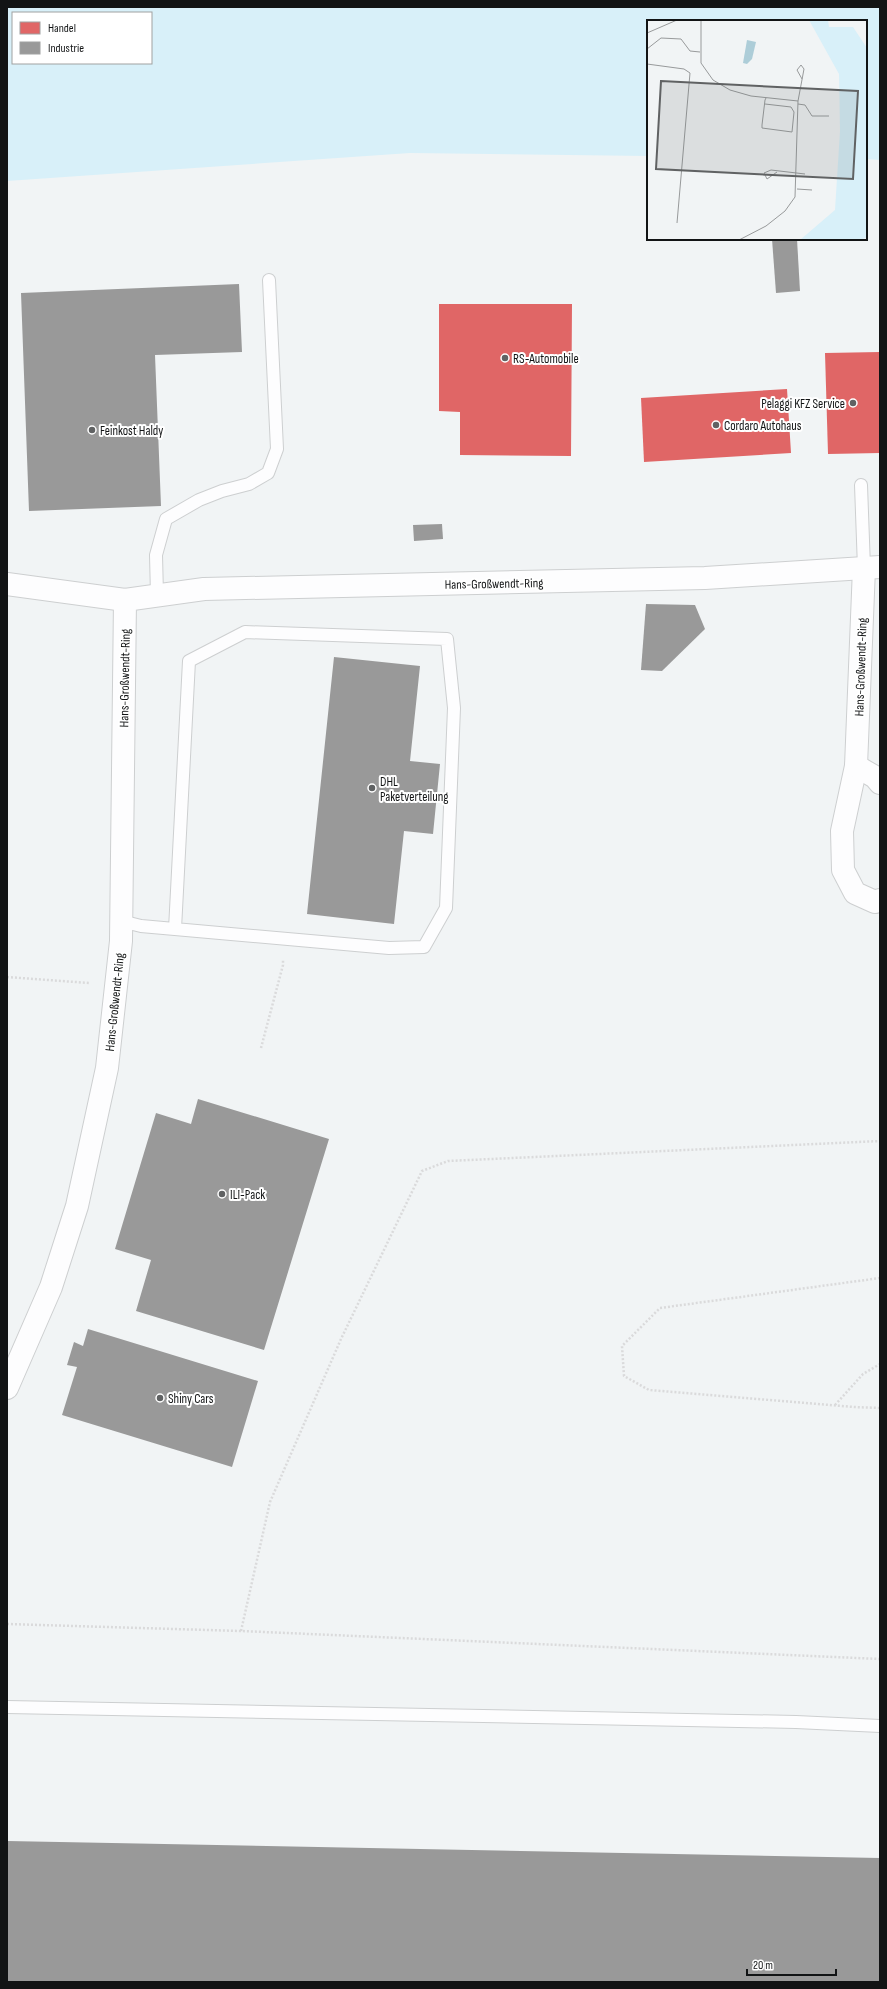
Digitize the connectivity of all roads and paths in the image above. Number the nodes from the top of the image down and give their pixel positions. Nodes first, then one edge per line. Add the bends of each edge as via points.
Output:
1 (269, 280) dead end
2 (861, 485) dead end
3 (872, 567) edge
4 (7, 584) edge
5 (157, 595) junction
6 (125, 600) junction
7 (856, 766) junction
8 (880, 783) edge
9 (880, 900) edge
10 (120, 921) junction
11 (175, 929) junction
12 (282, 938) junction
13 (7, 977) edge
14 (116, 984) junction
15 (261, 1048) dead end
16 (880, 1141) edge
17 (880, 1278) edge
18 (880, 1364) edge
19 (7, 1388) edge
20 (834, 1406) junction
21 (880, 1408) edge
22 (7, 1624) edge
23 (241, 1631) junction
24 (880, 1659) edge
25 (7, 1707) edge
26 (880, 1726) edge

1 - 5 lane via 277,449 268,473 249,484 200,500 166,519 156,555
2 - 3 lane
3 - 5 street, Hans-Großwendt-Ring via 705,578 204,589
3 - 7 street, Hans-Großwendt-Ring
4 - 6 street, Hans-Großwendt-Ring
5 - 6 street, Hans-Großwendt-Ring
6 - 10 street, Hans-Großwendt-Ring
7 - 8 street via 875,777
7 - 9 street, Hans-Großwendt-Ring via 842,831 844,870 855,893 875,902
10 - 11 lane
10 - 14 street, Hans-Großwendt-Ring via 121,941
11 - 12 lane
11 - 12 lane via 189,661 246,632 447,639 454,708 446,908 424,947 389,948
12 - 15 path via 283,965
13 - 14 path
14 - 19 street, Hans-Großwendt-Ring via 108,1068 77,1206 51,1287
16 - 23 path via 448,1161 422,1171 341,1338 270,1502
17 - 20 path via 660,1308 622,1346 624,1376 649,1390
18 - 20 path via 863,1374
20 - 21 path
22 - 23 path
23 - 24 path
25 - 26 lane via 796,1722

